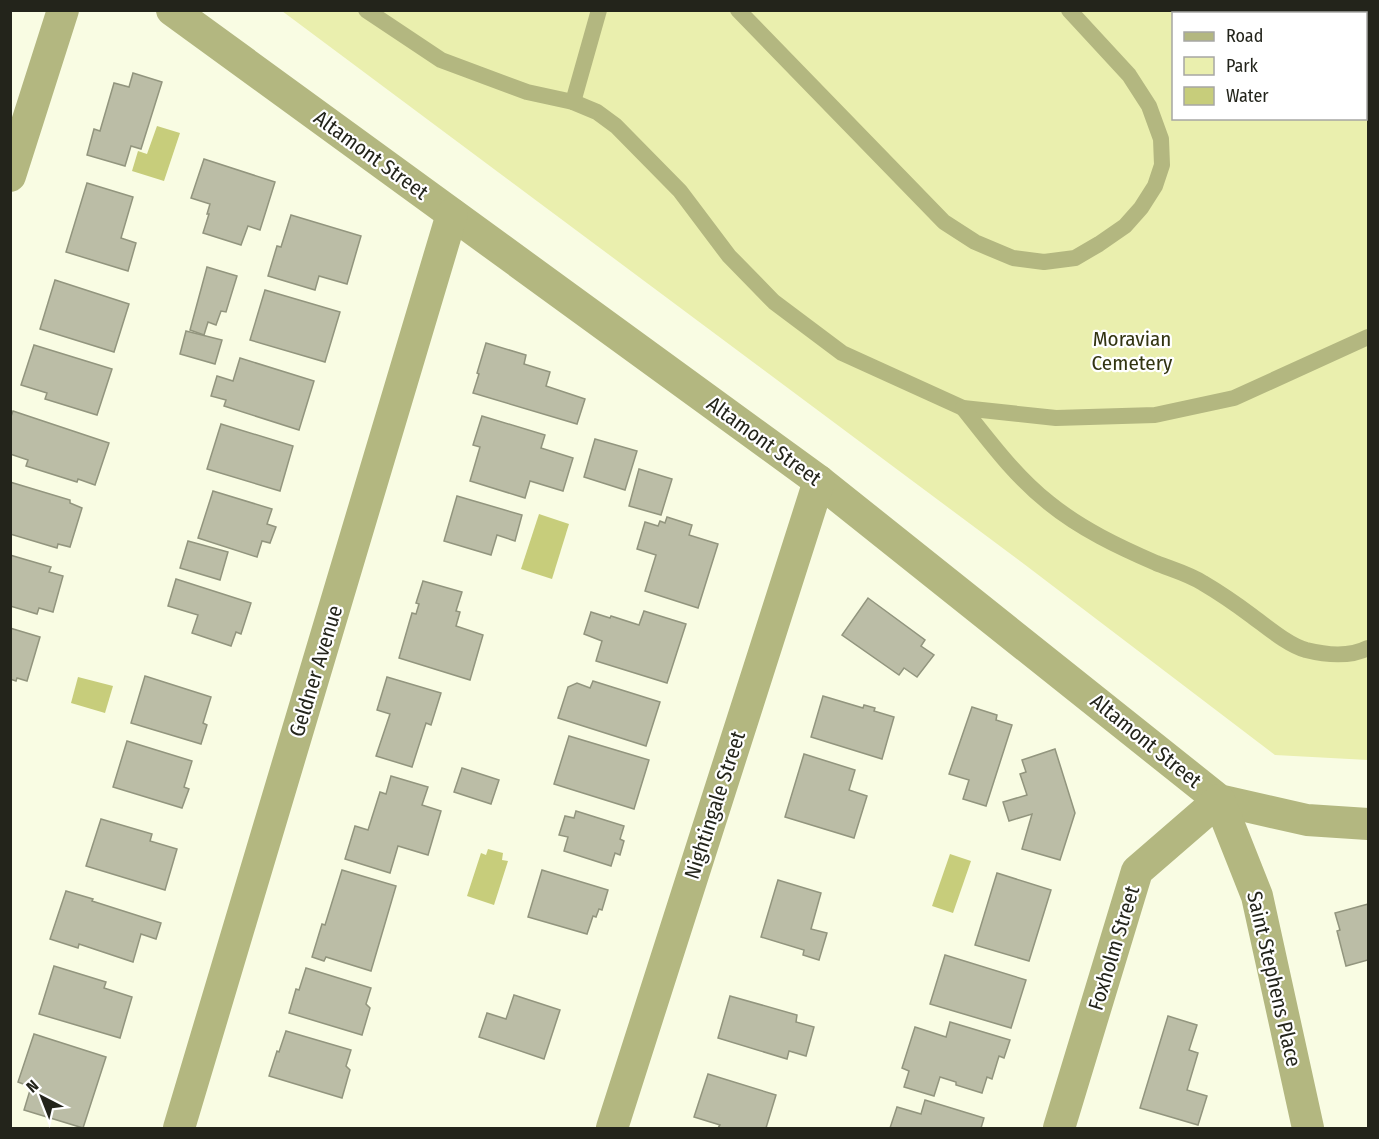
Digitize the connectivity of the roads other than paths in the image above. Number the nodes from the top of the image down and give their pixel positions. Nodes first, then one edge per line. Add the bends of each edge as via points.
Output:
1 (63, 10) edge
2 (172, 10) edge
3 (366, 10) edge
4 (599, 10) edge
5 (738, 10) edge
6 (1069, 10) edge
7 (573, 102) junction
8 (10, 176) edge
9 (452, 214) junction
10 (1368, 337) edge
11 (963, 408) junction
12 (819, 481) junction
13 (1368, 648) edge
14 (1219, 800) junction
15 (1368, 824) edge
16 (179, 1128) edge
17 (612, 1128) edge
18 (1059, 1128) edge
19 (1308, 1128) edge

1 - 8 street
2 - 9 street, Altamont Street
3 - 7 lane via 441,60 527,92
4 - 7 lane
5 - 6 lane via 944,222 975,242 1013,258 1044,262 1075,258 1125,226 1155,186 1162,165 1161,139 1149,106 1129,75
7 - 11 lane via 616,126 680,191 729,256 774,302 842,353
9 - 12 street, Altamont Street
9 - 16 street, Geldner Avenue
10 - 11 lane via 1234,398 1155,415 1056,418
11 - 13 lane via 1020,477 1079,524 1201,581 1304,649 1333,655
12 - 14 street, Altamont Street
12 - 17 street, Nightingale Street
14 - 15 street, Altamont Street via 1307,820
14 - 18 street, Foxholm Street via 1137,871
14 - 19 street, Saint Stephens Place via 1257,896

